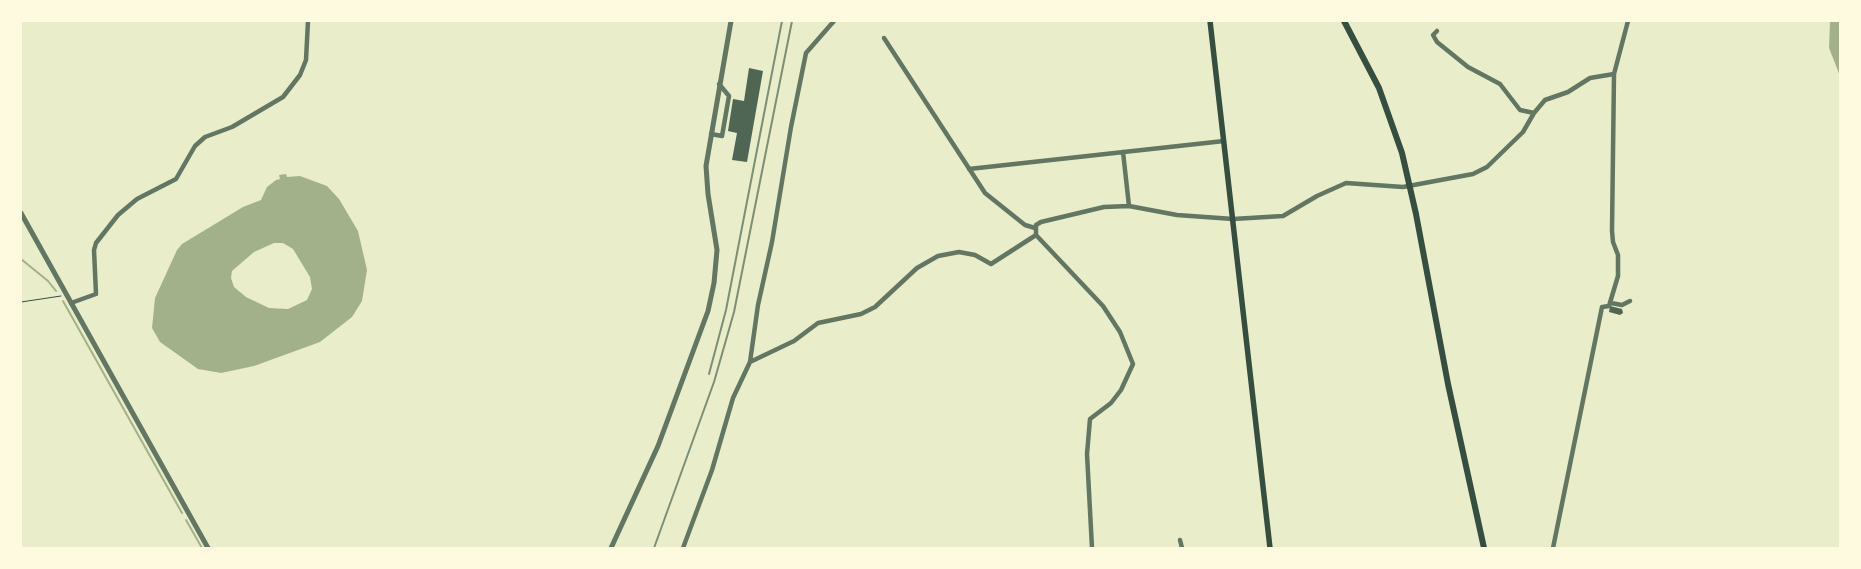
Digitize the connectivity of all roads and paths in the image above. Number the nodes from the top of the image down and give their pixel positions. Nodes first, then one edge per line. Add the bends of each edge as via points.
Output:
1 (308, 21) edge
2 (731, 21) edge
3 (834, 21) edge
4 (1210, 21) edge
5 (1344, 21) edge
6 (1628, 21) edge
7 (1437, 31) dead end
8 (884, 38) dead end
9 (1614, 74) junction
10 (719, 84) junction
11 (1534, 113) junction
12 (711, 134) junction
13 (1224, 142) junction
14 (1123, 152) junction
15 (969, 169) junction
16 (1129, 206) junction
17 (21, 213) edge
18 (1233, 220) junction
19 (1035, 228) junction
20 (1036, 235) junction
21 (66, 294) junction
22 (1630, 301) dead end
23 (21, 302) edge
24 (1610, 302) junction
25 (71, 303) junction
26 (750, 362) junction
27 (1180, 540) dead end
28 (208, 548) edge
29 (611, 548) edge
30 (683, 548) edge
31 (1092, 548) edge
32 (1182, 548) edge
33 (1270, 548) edge
34 (1484, 548) edge
35 (1552, 548) edge

1 - 25 street via 306,60 300,75 284,97 232,127 205,137 195,146 176,179 137,199 118,215 94,250 96,294
2 - 10 street
3 - 26 street via 806,53
4 - 13 main road
5 - 34 main road via 1378,88 1402,154
6 - 9 street
7 - 11 street via 1433,35 1437,42 1468,67 1500,84 1520,110
8 - 15 street
9 - 11 street via 1590,78 1568,92 1545,100
9 - 24 street via 1612,231 1618,255 1618,276
10 - 12 street
10 - 12 street via 729,96 722,136
11 - 18 street via 1523,132 1482,170 1473,174 1403,187 1346,183 1283,216
12 - 29 street via 706,179 717,250 708,311 658,446
13 - 14 street
13 - 18 main road
14 - 15 street
14 - 16 street
15 - 19 street via 985,193 1026,225
16 - 18 street
16 - 19 street via 1095,209 1041,222
17 - 21 street
18 - 33 main road
19 - 20 street
20 - 26 street via 991,264 959,252 938,256 917,268 875,307 861,314 818,323 794,341
20 - 31 street via 1103,306 1120,332 1133,364 1121,390 1090,419 1087,454
21 - 23 path
21 - 25 street
22 - 24 street via 1622,305
24 - 35 street via 1609,306 1602,306
25 - 28 street
26 - 30 street via 733,398 712,470
27 - 32 street

